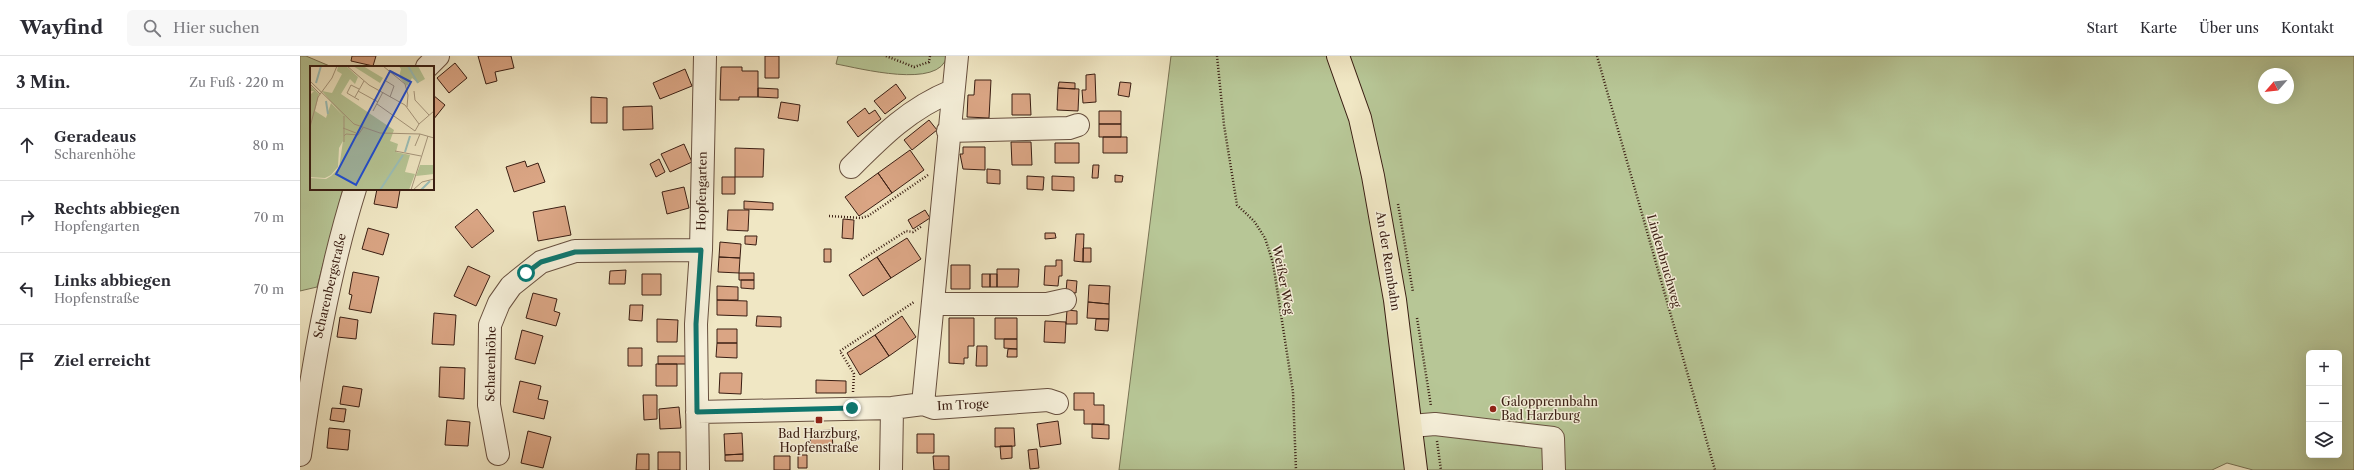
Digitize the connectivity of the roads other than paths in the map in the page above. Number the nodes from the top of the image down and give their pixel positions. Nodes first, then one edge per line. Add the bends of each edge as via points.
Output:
1 (438, 56) edge
2 (705, 56) edge
3 (957, 56) edge
4 (1338, 56) edge
5 (428, 66) edge
6 (952, 92) junction
7 (1078, 125) dead end
8 (948, 131) junction
9 (851, 167) dead end
10 (354, 190) edge
11 (701, 250) junction
12 (934, 296) junction
13 (1065, 300) dead end
14 (1057, 403) dead end
15 (923, 404) junction
16 (892, 408) junction
17 (697, 412) junction
18 (1411, 426) junction
19 (498, 454) dead end
20 (300, 455) edge
21 (698, 470) edge
22 (891, 470) edge
23 (1416, 470) edge
24 (1554, 470) edge

1 - 5 street
2 - 11 street, Hopfengarten
3 - 6 street, Im Troge
4 - 18 main road, An der Rennbahn via 1360,118 1373,176 1395,300
6 - 8 street, Im Troge
6 - 9 street via 920,106 876,142
7 - 8 street via 1069,128
8 - 12 street, Im Troge
10 - 20 street, Scharenbergstraße via 315,356
11 - 17 street, Hopfengarten via 696,324
11 - 19 street, Scharenhöhe via 575,252 541,262 511,286 499,302 490,325 489,405
12 - 13 street via 1047,304
12 - 15 street, Im Troge
14 - 15 street, Im Troge via 1048,400 934,408
15 - 16 street
16 - 17 street
16 - 22 street
17 - 21 street, Hopfengarten
18 - 23 main road, An der Rennbahn
18 - 24 street via 1435,424 1553,438

